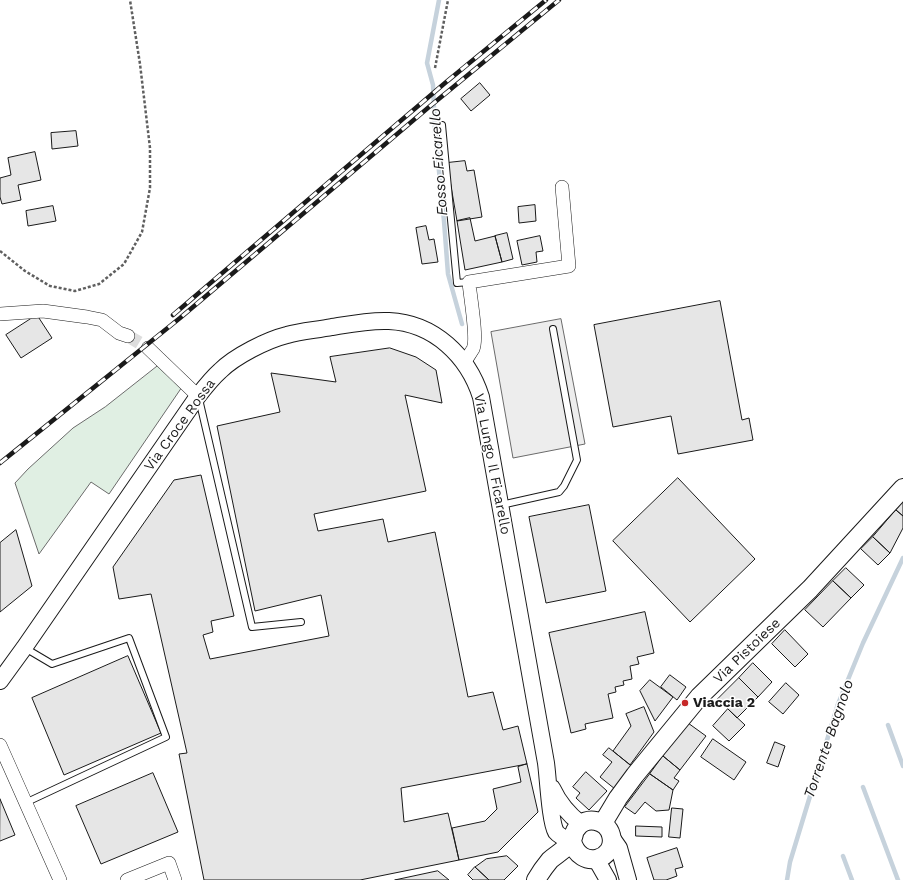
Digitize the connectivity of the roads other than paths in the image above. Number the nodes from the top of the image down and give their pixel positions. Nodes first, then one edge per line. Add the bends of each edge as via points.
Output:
1 (442, 125) dead end
2 (562, 187) dead end
3 (469, 282) junction
4 (0, 314) edge
5 (553, 330) dead end
6 (128, 336) tunnel mouth
7 (148, 348) tunnel mouth
8 (464, 363) junction
9 (198, 396) junction
10 (903, 488) edge
11 (500, 505) junction
12 (302, 622) dead end
13 (24, 648) junction
14 (0, 681) edge
15 (0, 745) edge
16 (548, 782) junction
17 (25, 803) junction
18 (581, 824) junction
19 (607, 831) junction
20 (583, 852) junction
21 (60, 880) edge
22 (127, 880) edge
23 (175, 880) edge
24 (536, 880) edge
25 (541, 880) edge
26 (608, 880) edge
27 (628, 880) edge

1 - 3 lane via 457,283
2 - 3 street via 569,266
3 - 8 street via 474,343
4 - 6 street via 43,312 87,317 102,320 119,333
5 - 11 lane via 577,460 559,492
7 - 9 street
8 - 9 street, Via Croce Rossa via 435,334 412,324 388,320 353,324 286,335 259,346 220,370
8 - 11 street, Via Lungo Il Ficarello via 476,382 481,397
9 - 12 lane via 252,626
9 - 13 street, Via Croce Rossa
10 - 19 main road, Via Pistoiese via 810,589 699,697 626,787
11 - 16 street, Via Lungo Il Ficarello
13 - 14 street, Via Croce Rossa
13 - 17 lane via 52,664 129,638 166,737
15 - 17 street
16 - 18 street, Via Lungo Il Ficarello via 561,805
16 - 20 street, Via Lungo Il Ficarello via 556,832
17 - 21 street
18 - 19 main road via 594,820
18 - 20 main road, Via Pistoiese via 573,835
19 - 20 main road, Via Pistoiese via 611,844 608,851 602,856
19 - 27 street via 619,848
20 - 24 main road, Via Pistoiese via 549,861
20 - 25 main road, Via Pistoiese
20 - 26 street
22 - 23 street via 169,863

